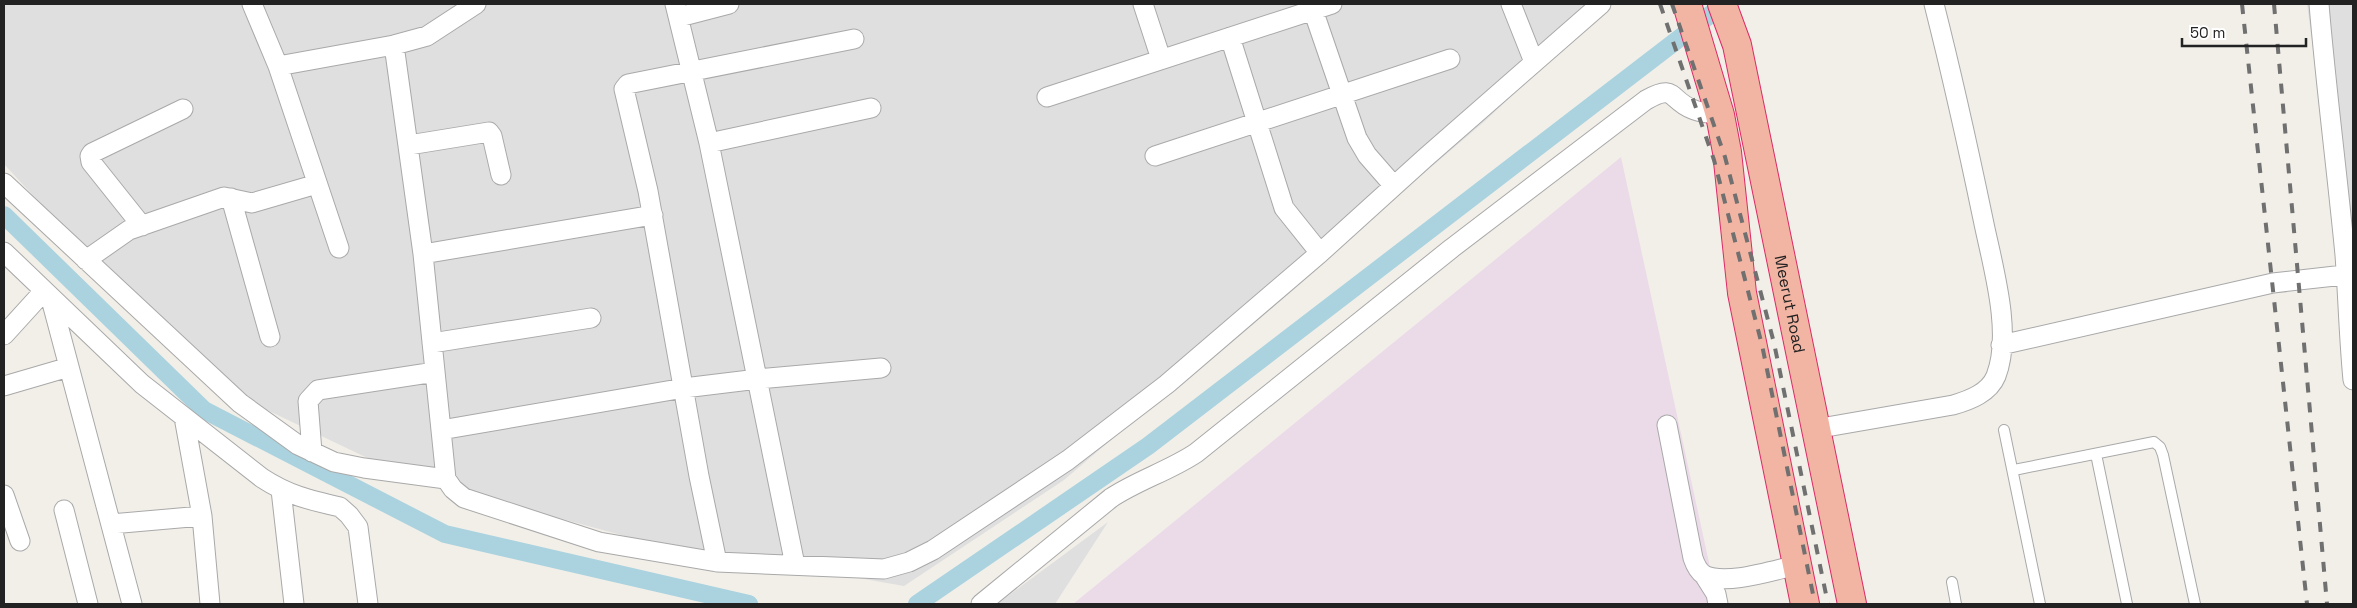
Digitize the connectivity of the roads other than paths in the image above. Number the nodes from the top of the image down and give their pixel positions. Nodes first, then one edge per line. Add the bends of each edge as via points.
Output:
1 (252, 4) edge
2 (476, 4) edge
3 (730, 4) edge
4 (1143, 4) edge
5 (1332, 4) edge
6 (1511, 4) edge
7 (1601, 4) edge
8 (1687, 4) edge
9 (1722, 4) edge
10 (1934, 4) edge
11 (2319, 4) edge
12 (1312, 7) edge
13 (677, 10) edge
14 (1230, 37) junction
15 (854, 39) dead end
16 (394, 45) junction
17 (1161, 59) junction
18 (1450, 59) dead end
19 (1534, 62) junction
20 (278, 66) junction
21 (693, 72) junction
22 (1342, 95) junction
23 (1046, 97) dead end
24 (871, 108) dead end
25 (183, 109) dead end
26 (1720, 115) junction
27 (1257, 123) junction
28 (709, 143) junction
29 (409, 145) junction
30 (1155, 156) dead end
31 (500, 175) dead end
32 (4, 183) edge
33 (317, 184) junction
34 (1394, 186) junction
35 (231, 198) junction
36 (653, 215) junction
37 (142, 226) junction
38 (339, 248) dead end
39 (4, 253) edge
40 (1320, 253) junction
41 (423, 254) junction
42 (86, 260) junction
43 (2349, 274) edge
44 (47, 295) junction
45 (591, 318) dead end
46 (4, 335) edge
47 (270, 337) dead end
48 (432, 343) junction
49 (2001, 345) junction
50 (69, 367) junction
51 (880, 368) dead end
52 (435, 372) junction
53 (758, 379) junction
54 (2353, 380) edge
55 (4, 386) edge
56 (684, 388) junction
57 (184, 417) junction
58 (1667, 425) dead end
59 (1815, 429) junction
60 (441, 430) junction
61 (2004, 430) dead end
62 (312, 452) junction
63 (2096, 454) junction
64 (2014, 470) junction
65 (446, 479) junction
66 (281, 490) junction
67 (4, 495) edge
68 (64, 510) dead end
69 (202, 516) junction
70 (8, 518) edge
71 (112, 524) junction
72 (20, 541) dead end
73 (717, 562) junction
74 (795, 565) junction
75 (1797, 565) junction
76 (1704, 575) junction
77 (1952, 582) dead end
78 (88, 604) edge
79 (132, 604) edge
80 (210, 604) edge
81 (294, 604) edge
82 (368, 604) edge
83 (981, 604) edge
84 (1718, 604) edge
85 (1805, 604) edge
86 (1852, 604) edge
87 (1956, 604) edge
88 (2040, 604) edge
89 (2127, 604) edge
90 (2196, 604) edge

1 - 20 street
2 - 16 street via 434,32
3 - 13 street
4 - 17 street
5 - 12 street
6 - 19 street
7 - 19 street
8 - 26 highway
9 - 59 highway, Meerut Road via 1737,45
10 - 49 street via 1963,120 1997,289
11 - 43 street via 2326,90
12 - 14 street
12 - 22 street
13 - 21 street
14 - 17 street
14 - 27 street
15 - 21 street
16 - 20 street
16 - 29 street
17 - 23 street
18 - 22 street
19 - 34 street
20 - 33 street
21 - 28 street
21 - 36 street via 628,84 624,88
22 - 27 street
22 - 34 street via 1361,146
24 - 28 street
25 - 37 street via 90,156 91,162
26 - 75 highway via 1742,292
26 - 83 street via 1692,109 1668,93 1646,100 1452,248 1196,453 1111,498
27 - 30 street
27 - 40 street via 1284,208
28 - 53 street
29 - 31 street via 489,132
29 - 41 street
32 - 42 street
33 - 35 street via 252,203
33 - 38 street
34 - 40 street
35 - 37 street via 224,197
35 - 47 street
36 - 41 street
36 - 56 street
37 - 42 street via 121,234
39 - 44 street
40 - 74 street via 1167,384 1068,460 934,550 910,562 884,569
41 - 48 street
42 - 62 street via 240,403
43 - 49 street via 2273,283
43 - 54 street
44 - 46 street
44 - 50 street
44 - 57 street via 142,384
45 - 48 street
48 - 52 street
49 - 59 street via 1996,377 1973,399
50 - 55 street
50 - 71 street
51 - 53 street
52 - 60 street
52 - 62 street via 318,390 308,401
53 - 56 street
53 - 74 street
56 - 60 street
56 - 73 street
57 - 66 street
57 - 69 street
58 - 76 street via 1693,558
59 - 86 highway, Meerut Road
60 - 65 street
61 - 64 lane
62 - 65 street via 334,462
63 - 64 lane
63 - 89 lane
63 - 90 lane via 2146,442 2154,442 2160,447
64 - 88 lane
65 - 73 street via 464,498 599,542
66 - 81 street
66 - 82 street via 340,507 350,514 358,527
67 - 70 street
68 - 78 street
69 - 71 street
69 - 80 street
70 - 72 street
71 - 79 street
73 - 74 street
75 - 76 street via 1732,579
75 - 85 highway
76 - 84 street via 1716,594
77 - 87 lane

